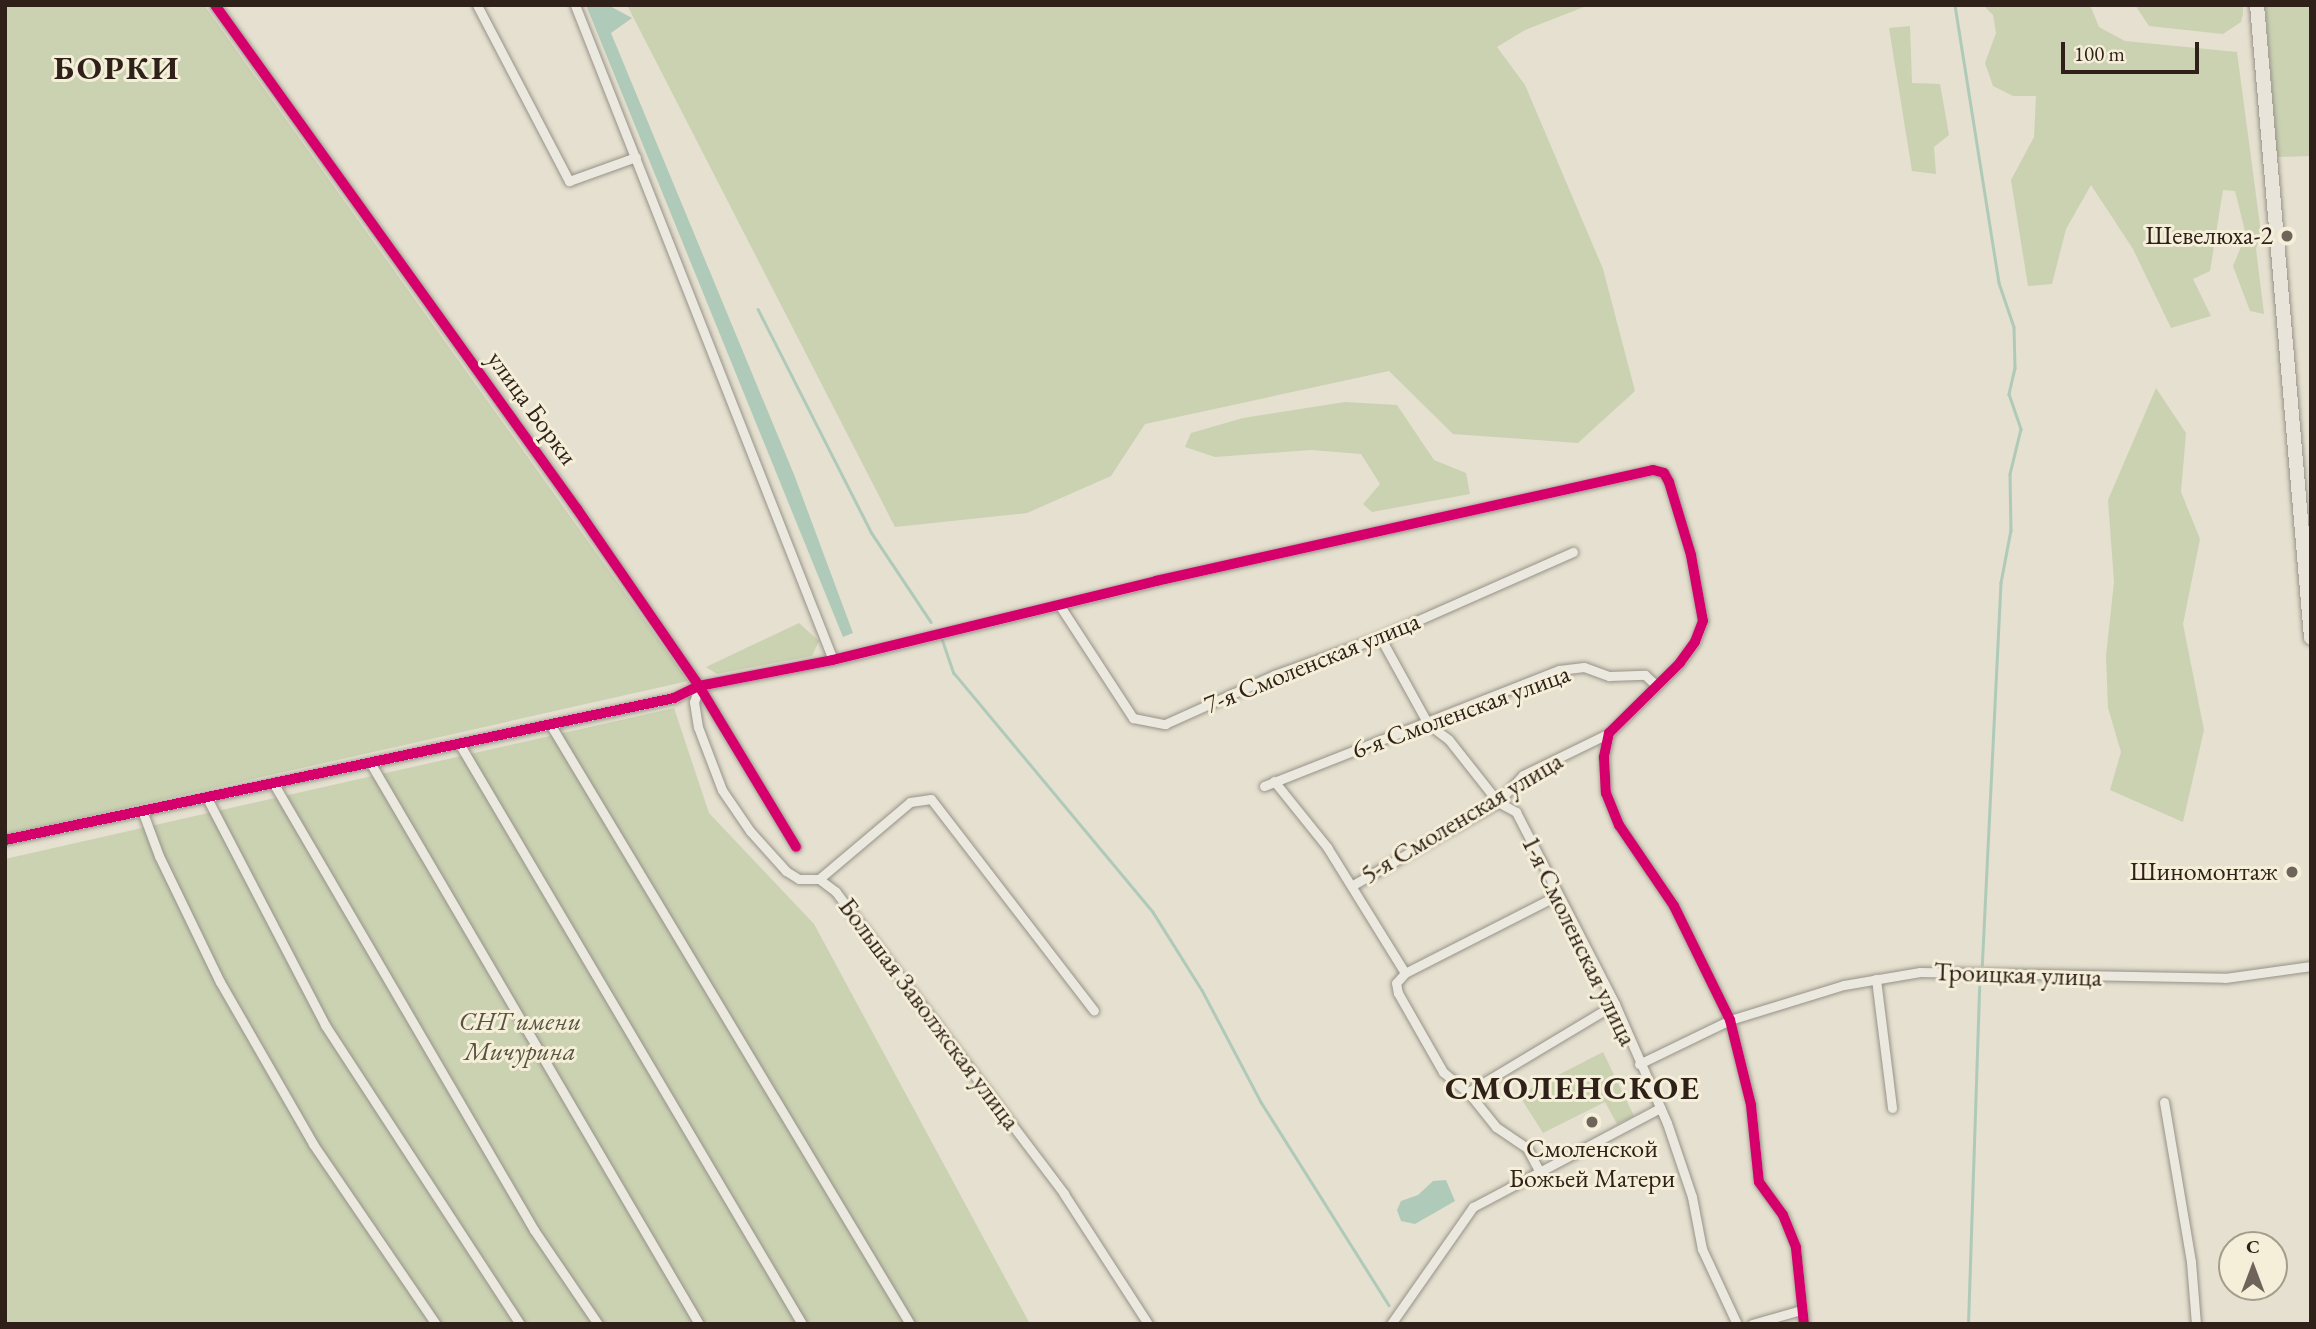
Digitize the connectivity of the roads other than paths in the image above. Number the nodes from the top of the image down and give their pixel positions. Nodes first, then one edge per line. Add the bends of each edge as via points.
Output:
1 (215, 5) edge
2 (477, 5) edge
3 (575, 5) edge
4 (2258, 5) edge
5 (636, 157) junction
6 (1573, 552) dead end
7 (1060, 606) junction
8 (1380, 637) junction
9 (2311, 638) edge
10 (833, 660) junction
11 (699, 686) junction
12 (1657, 686) junction
13 (550, 724) junction
14 (1428, 724) junction
15 (1609, 733) junction
16 (460, 745) junction
17 (371, 764) junction
18 (1274, 781) junction
19 (275, 786) junction
20 (1264, 786) dead end
21 (208, 800) junction
22 (1498, 802) junction
23 (143, 813) junction
24 (5, 840) edge
25 (796, 847) dead end
26 (819, 879) junction
27 (1353, 885) junction
28 (1556, 896) junction
29 (2311, 966) edge
30 (1405, 973) junction
31 (1876, 979) junction
32 (1615, 1004) junction
33 (1094, 1011) dead end
34 (1730, 1020) junction
35 (1639, 1064) junction
36 (1468, 1092) junction
37 (2164, 1102) dead end
38 (1660, 1108) junction
39 (1892, 1108) dead end
40 (1540, 1172) junction
41 (1801, 1310) junction
42 (436, 1324) edge
43 (520, 1324) edge
44 (598, 1324) edge
45 (699, 1324) edge
46 (802, 1324) edge
47 (909, 1324) edge
48 (1148, 1324) edge
49 (1391, 1324) edge
50 (1737, 1324) edge
51 (1752, 1324) edge
52 (1804, 1324) edge
53 (2196, 1324) edge

1 - 11 street, улица Борки via 578,509
2 - 5 street via 569,181
3 - 5 street
4 - 9 main road
5 - 10 street
6 - 8 street, 7-я Смоленская улица
7 - 8 street, 7-я Смоленская улица via 1133,718 1156,724 1173,723 1273,674
7 - 10 street
7 - 12 street, 5-я Смоленская улица via 1653,470 1664,473 1669,482 1691,555 1703,621 1695,642
8 - 14 street
10 - 11 street
11 - 13 street via 674,698
11 - 25 street, улица Борки
11 - 26 street, Большая Заволжская улица via 694,702 698,727 722,790 786,871 799,879
12 - 14 street, 6-я Смоленская улица via 1645,674 1609,676 1584,667 1559,670
12 - 15 street, 5-я Смоленская улица
13 - 16 street
13 - 47 street
14 - 18 street, 6-я Смоленская улица
14 - 22 street, 1-я Смоленская улица via 1449,740
15 - 22 street, 5-я Смоленская улица via 1523,775
15 - 34 street via 1603,775 1619,825 1674,906
16 - 17 street
16 - 46 street
17 - 19 street
17 - 45 street
18 - 20 street, 6-я Смоленская улица
18 - 27 street
19 - 21 street
19 - 44 street via 534,1230
21 - 23 street
21 - 43 street via 325,1025
22 - 27 street, 5-я Смоленская улица
22 - 28 street, 1-я Смоленская улица via 1516,812
23 - 24 street
23 - 42 street via 220,982 313,1144
26 - 33 street via 910,802 931,799
26 - 48 street, Большая Заволжская улица via 845,902 1056,1183
27 - 30 street
28 - 30 street
28 - 32 street, 1-я Смоленская улица
29 - 31 street, Троицкая улица via 2225,978 1920,972
30 - 36 street via 1396,983 1398,993 1443,1073
31 - 34 street, Троицкая улица
31 - 39 street
32 - 35 street, 1-я Смоленская улица
32 - 36 street
34 - 35 street, Троицкая улица
34 - 41 street via 1751,1105 1759,1182 1783,1215 1796,1248
35 - 38 street, 1-я Смоленская улица
36 - 40 street via 1496,1127 1527,1148
37 - 53 street
38 - 40 street
38 - 50 street, 1-я Смоленская улица via 1685,1175 1702,1249
40 - 49 street via 1473,1207
41 - 51 street
41 - 52 street

